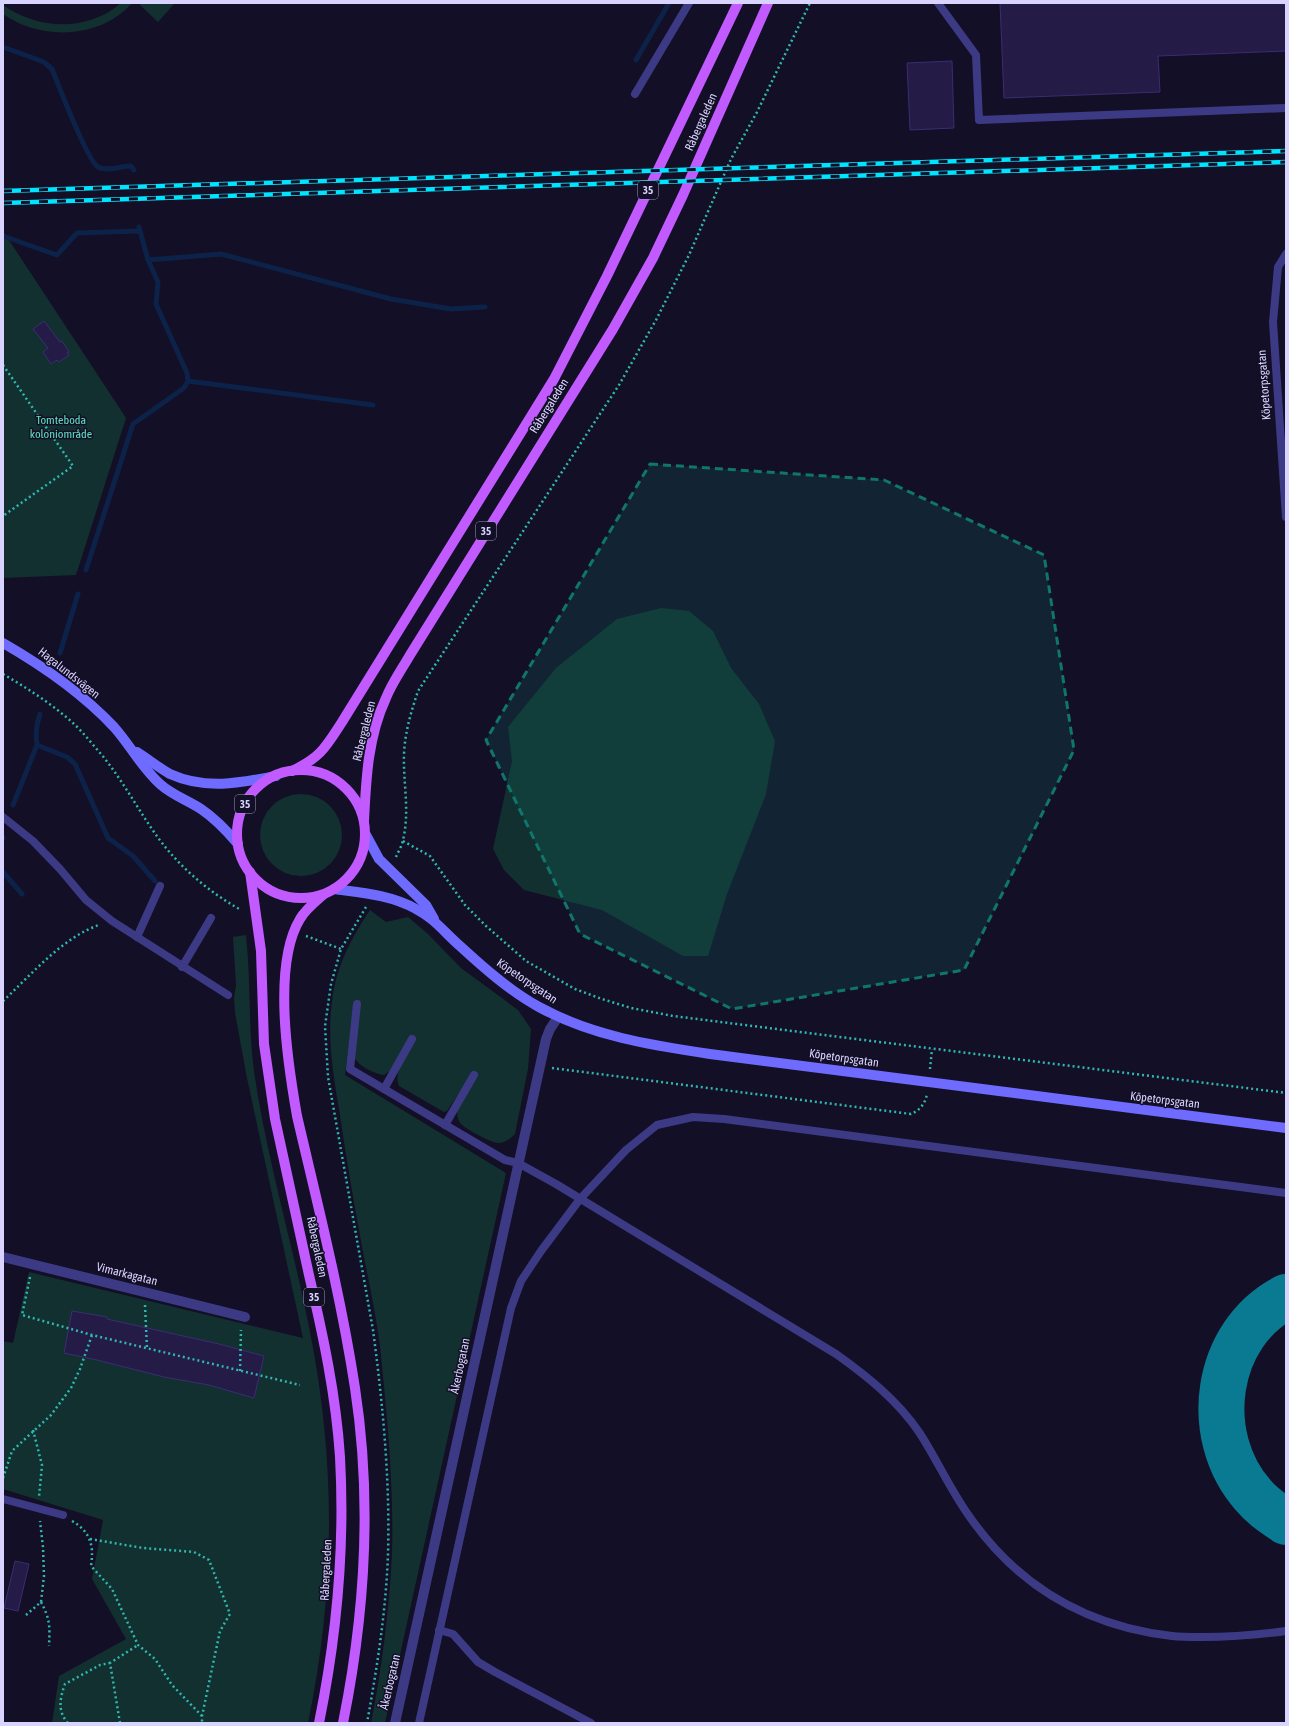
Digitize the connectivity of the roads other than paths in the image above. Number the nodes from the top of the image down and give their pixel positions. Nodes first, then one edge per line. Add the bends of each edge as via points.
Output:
1 (689, 3) edge
2 (738, 3) edge
3 (768, 3) edge
4 (938, 3) edge
5 (635, 94) dead end
6 (1286, 108) edge
7 (1286, 254) edge
8 (1286, 517) edge
9 (3, 643) edge
10 (130, 748) junction
11 (292, 771) junction
12 (276, 776) junction
13 (3, 817) edge
14 (364, 821) junction
15 (366, 835) junction
16 (238, 844) junction
17 (250, 872) junction
18 (160, 886) dead end
19 (334, 889) junction
20 (323, 895) junction
21 (211, 918) dead end
22 (435, 921) junction
23 (137, 937) junction
24 (182, 967) junction
25 (228, 995) dead end
26 (357, 1004) dead end
27 (558, 1017) junction
28 (412, 1039) dead end
29 (474, 1075) dead end
30 (384, 1089) junction
31 (445, 1124) junction
32 (1286, 1128) edge
33 (518, 1163) junction
34 (1286, 1193) edge
35 (580, 1199) junction
36 (3, 1257) edge
37 (243, 1316) road end
38 (3, 1499) edge
39 (63, 1515) road end
40 (439, 1630) junction
41 (1286, 1631) edge
42 (320, 1723) edge
43 (343, 1723) edge
44 (395, 1723) edge
45 (419, 1723) edge
46 (591, 1723) edge

1 - 5 lane
2 - 11 main road, Råbergaleden / 35 via 554,379 322,752
3 - 14 main road, Råbergaleden / 35 via 653,258 613,329 410,655 386,698 370,750
4 - 6 lane via 976,55 979,120
7 - 8 lane, Köpetorpsgatan via 1278,267 1273,322
9 - 10 street, Hagalundsvägen via 75,691 114,727
10 - 12 street, Hagalundsvägen via 169,773 188,781 210,785
10 - 16 street, Hagalundsvägen via 160,784 222,824
11 - 12 main road, 35
11 - 14 main road, 35 via 320,773 338,782 352,795
12 - 16 main road, 35 via 258,787 245,804 238,823
13 - 23 lane via 33,841 86,900
14 - 15 main road, 35
15 - 19 main road, 35 via 357,866 347,879
15 - 22 street, Köpetorpsgatan via 379,859 426,906
16 - 17 main road, 35 via 242,859
17 - 20 main road, 35 via 264,887 282,896 303,899
17 - 42 main road, Råbergaleden / 35 via 261,951 264,1036 269,1084 323,1338 340,1456 338,1607
18 - 23 lane
19 - 20 main road, 35
19 - 22 street, Köpetorpsgatan via 381,895 398,900
20 - 43 main road, Råbergaleden / 35 via 304,913 294,932 287,962 284,1006 286,1044 297,1116 346,1335 362,1456 364,1514 361,1602
21 - 24 lane
22 - 27 street, Köpetorpsgatan via 458,945 498,979
23 - 24 lane
24 - 25 lane
26 - 30 lane via 350,1069
27 - 32 street, Köpetorpsgatan via 594,1031 643,1043 710,1054
27 - 33 street, Åkerbogatan via 546,1039
28 - 30 lane
29 - 31 lane
30 - 31 lane
31 - 33 lane via 506,1160
33 - 35 lane
33 - 44 street, Åkerbogatan
34 - 35 lane via 724,1118 693,1117 658,1125 626,1150
35 - 40 lane via 521,1281 511,1308
35 - 41 lane via 836,1354 882,1389 918,1431 985,1538 1021,1575 1042,1590 1116,1626 1173,1637 1239,1636
36 - 37 street, Vimarkagatan
38 - 39 lane
40 - 45 lane
40 - 46 lane via 453,1634 478,1662

